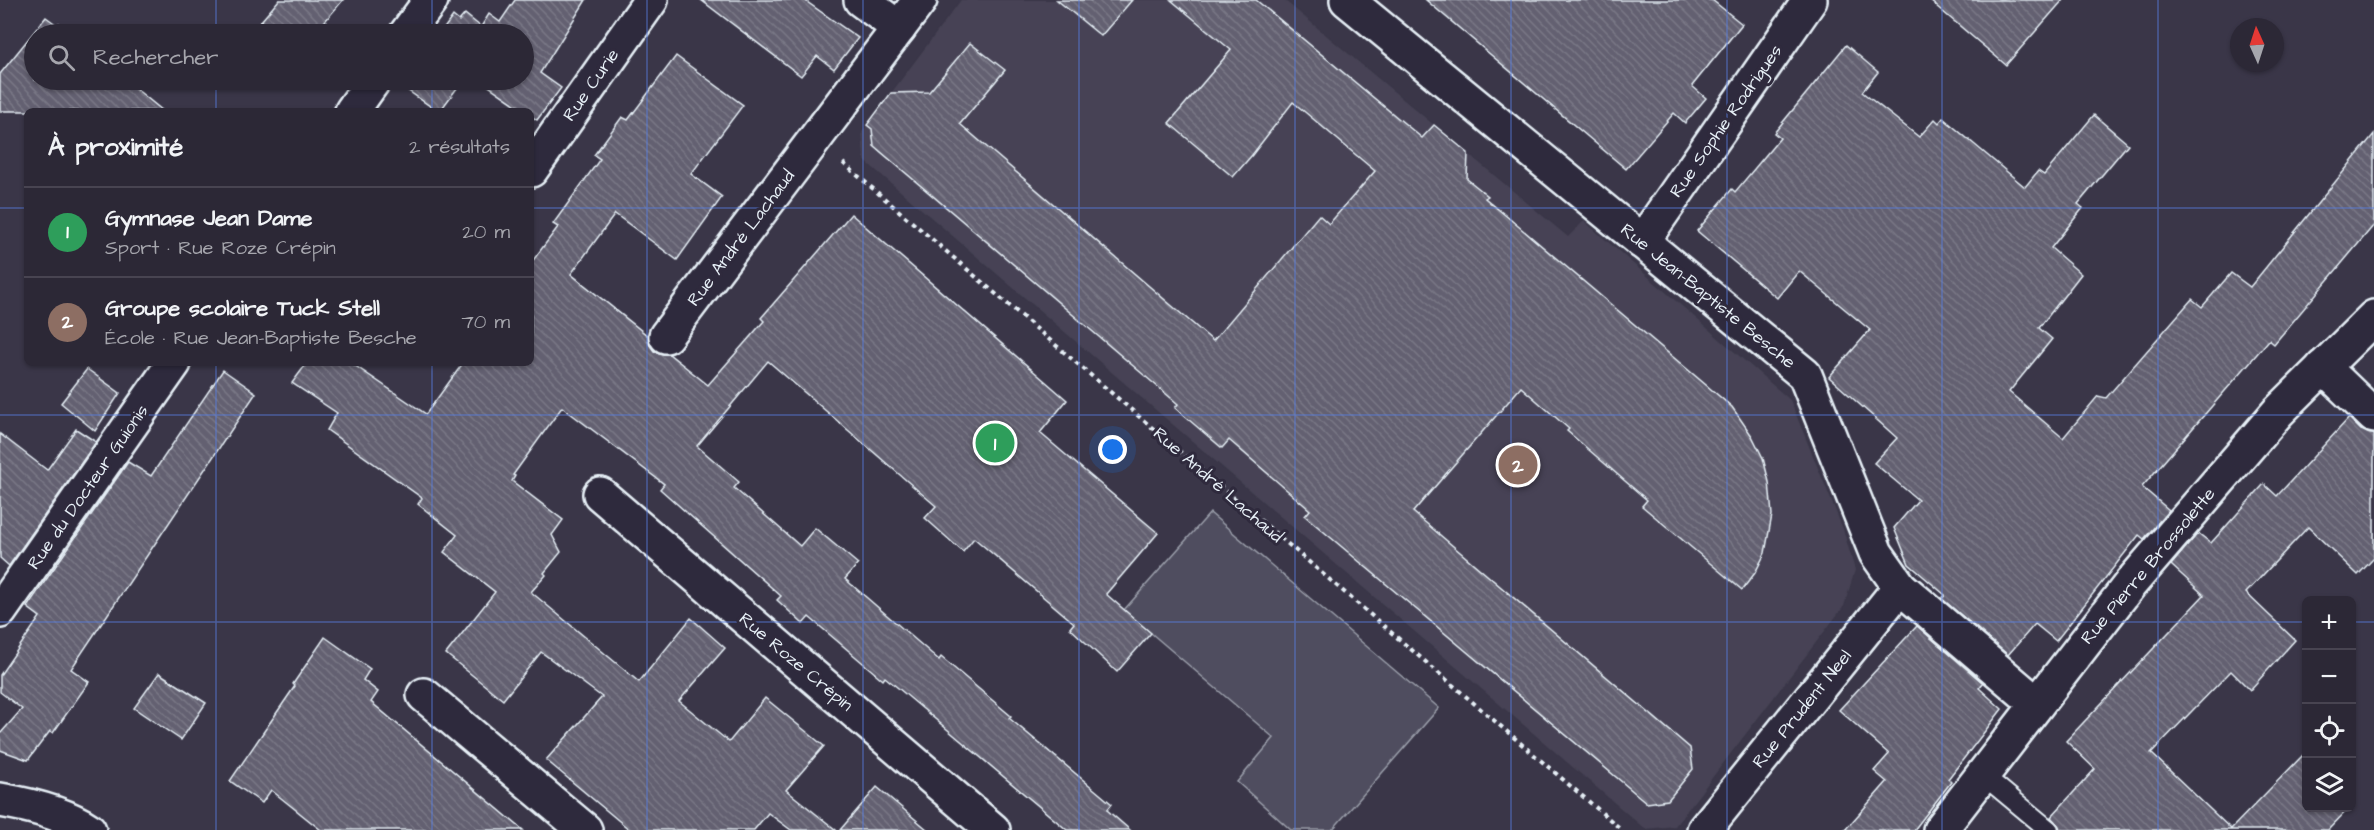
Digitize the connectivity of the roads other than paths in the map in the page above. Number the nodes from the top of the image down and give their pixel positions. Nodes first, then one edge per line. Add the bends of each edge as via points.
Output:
1 (431, 0) edge
2 (651, 0) edge
3 (861, 0) edge
4 (920, 0) edge
5 (1347, 0) edge
6 (1810, 0) edge
7 (413, 24) edge
8 (899, 28) junction
9 (367, 90) edge
10 (354, 108) edge
11 (534, 166) edge
12 (1642, 242) junction
13 (2374, 316) edge
14 (666, 336) dead end
15 (172, 366) edge
16 (2323, 367) junction
17 (2374, 416) edge
18 (600, 494) dead end
19 (1900, 587) junction
20 (0, 611) edge
21 (424, 695) dead end
22 (2037, 704) junction
23 (1983, 775) junction
24 (0, 800) edge
25 (89, 830) edge
26 (585, 830) edge
27 (993, 830) edge
28 (1704, 830) edge
29 (1940, 830) edge
30 (2049, 830) edge

1 - 7 street
2 - 11 street, Rue Curie
3 - 8 street
4 - 8 street, Rue André Lachaud
5 - 12 street, Rue Jean-Baptiste Besche
6 - 12 street, Rue Sophie Rodrigues
8 - 14 street, Rue André Lachaud
9 - 10 street
12 - 19 street, Rue Jean-Baptiste Besche via 1805,375 1876,554
13 - 16 street, Rue Pierre Brossolette
15 - 20 street, Rue du Docteur Guionis
16 - 17 street
16 - 22 street, Rue Pierre Brossolette via 2278,412 2131,583
18 - 27 street, Rue Roze Crépin
19 - 22 street, Rue Jean-Baptiste Besche
19 - 28 street, Rue Prudent Neel
21 - 26 street
22 - 23 street, Rue Pierre Brossolette
23 - 29 street, Rue Pierre Brossolette
23 - 30 lane
24 - 25 street via 78,822

